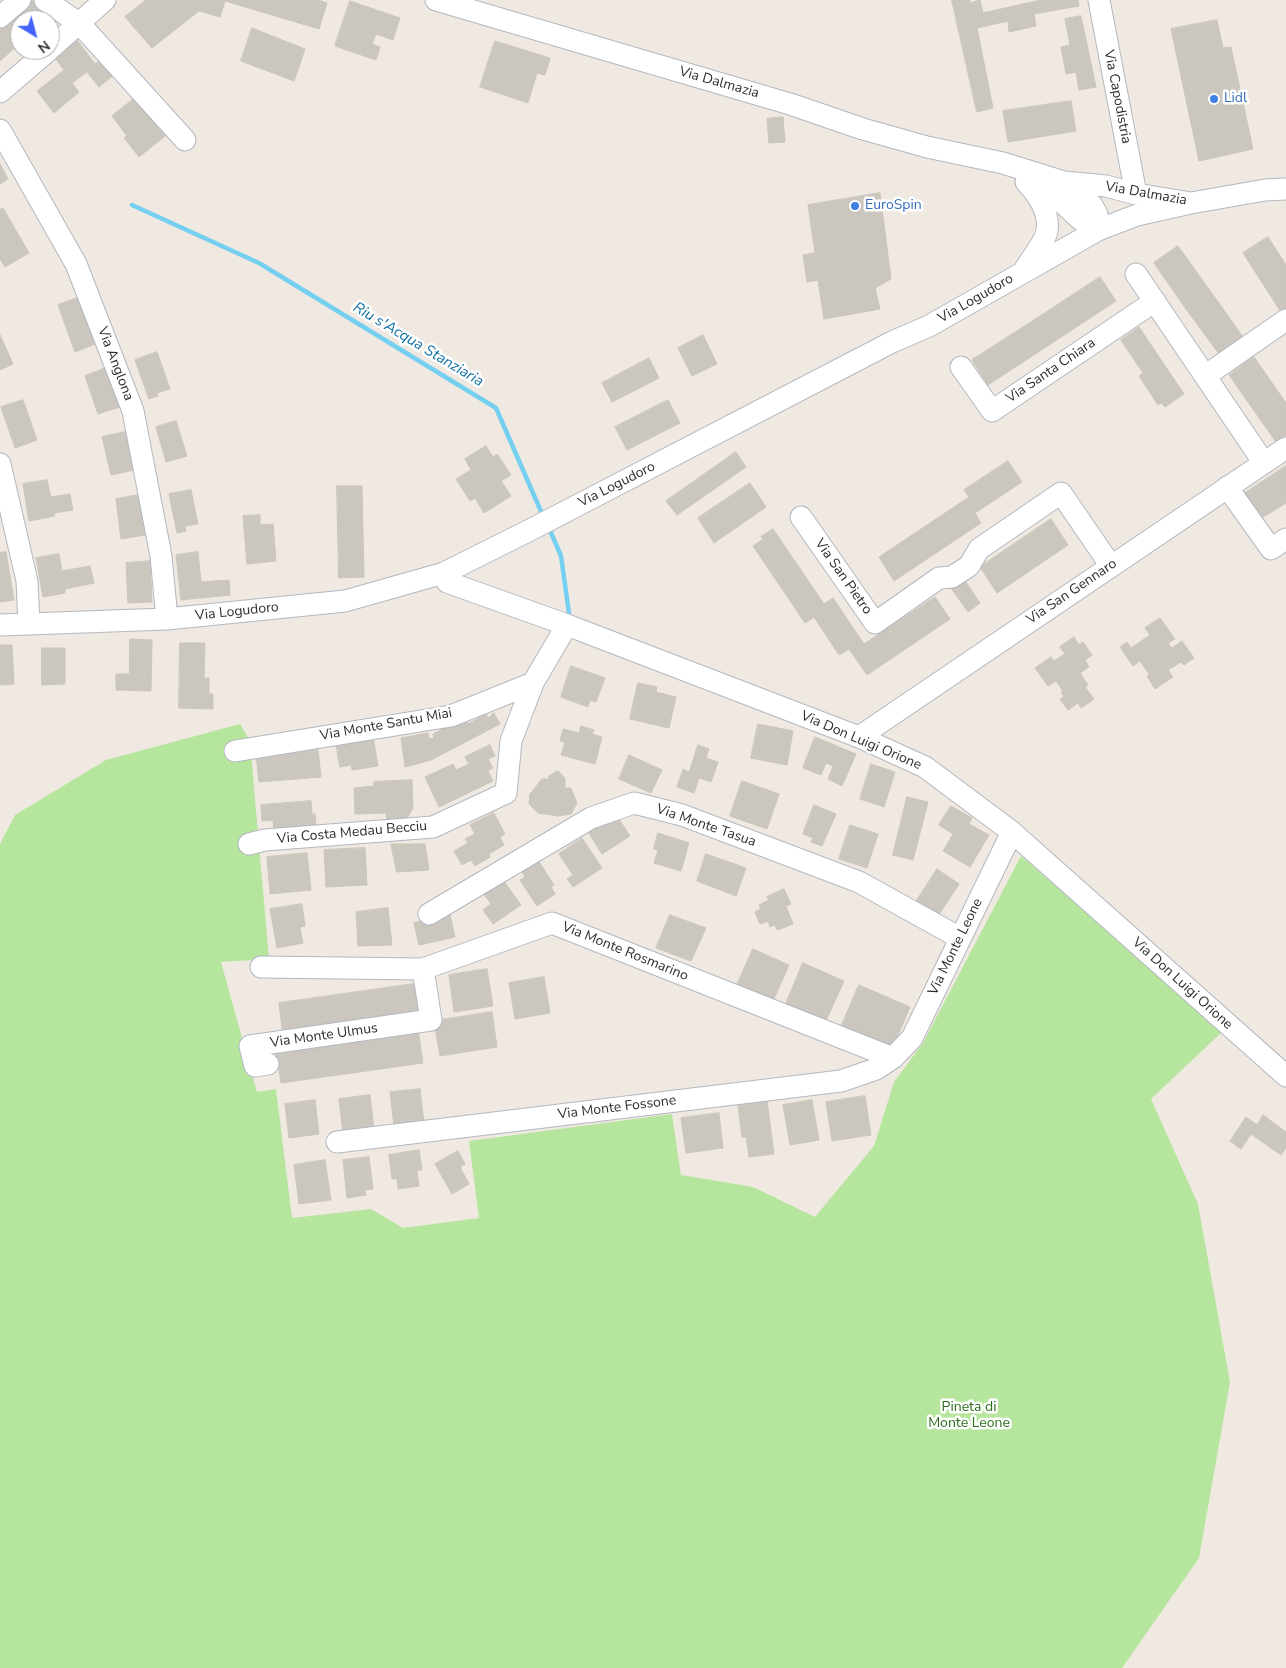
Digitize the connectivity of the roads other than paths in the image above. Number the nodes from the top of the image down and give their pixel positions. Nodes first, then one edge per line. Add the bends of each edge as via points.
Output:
1 (20, 0) edge
2 (45, 0) edge
3 (105, 0) edge
4 (436, 0) edge
5 (1099, 0) edge
6 (0, 17) edge
7 (80, 24) junction
8 (60, 41) edge
9 (38, 60) edge
10 (0, 92) edge
11 (0, 130) edge
12 (184, 140) dead end
13 (1003, 163) junction
14 (1022, 178) junction
15 (1064, 182) junction
16 (1286, 189) edge
17 (1136, 194) junction
18 (1191, 203) junction
19 (1098, 230) junction
20 (1023, 272) junction
21 (1136, 274) dead end
22 (1155, 302) junction
23 (1286, 320) edge
24 (961, 368) dead end
25 (1205, 376) junction
26 (1286, 448) edge
27 (1264, 463) junction
28 (0, 464) edge
29 (1227, 487) junction
30 (801, 517) dead end
31 (1286, 539) edge
32 (1110, 566) junction
33 (444, 573) junction
34 (167, 619) junction
35 (29, 624) junction
36 (0, 625) edge
37 (567, 625) junction
38 (533, 682) junction
39 (859, 737) junction
40 (235, 751) dead end
41 (1012, 832) junction
42 (249, 844) dead end
43 (429, 914) dead end
44 (960, 938) junction
45 (261, 967) dead end
46 (423, 969) junction
47 (893, 1058) junction
48 (268, 1064) dead end
49 (1286, 1076) edge
50 (337, 1142) dead end

1 - 6 street
2 - 7 street
3 - 7 street
4 - 13 street, Via Dalmazia via 781,101 863,129
5 - 17 street, Via Capodistria
7 - 8 street
7 - 12 street
9 - 10 street
11 - 34 street, Via Anglona via 76,264 133,411 161,556
13 - 14 street, Via Dalmazia
13 - 15 street, Via Dalmazia
14 - 19 street, Via Dalmazia via 1044,186 1081,220
14 - 20 street, Via Dalmazia via 1036,191 1047,218 1047,232
15 - 17 street, Via Dalmazia via 1106,186
15 - 19 street, Via Dalmazia via 1092,205 1097,214
16 - 18 street, Via Dalmazia
17 - 18 street, Via Dalmazia
18 - 19 street, Via Logudoro via 1136,215
19 - 20 street, Via Logudoro
20 - 33 street, Via Logudoro via 929,326 868,354
21 - 22 street
22 - 24 street, Via Santa Chiara via 992,411
22 - 25 street
23 - 25 street
25 - 27 street
26 - 27 street, Via San Gennaro
27 - 29 street, Via San Gennaro
28 - 35 street via 27,580
29 - 31 street via 1271,549
29 - 32 street, Via San Gennaro
30 - 32 street, Via San Pietro via 875,623 939,578 952,577 969,566 978,549 1061,493
32 - 39 street, Via San Gennaro
33 - 34 street, Via Logudoro via 344,601
33 - 37 street, Via Don Luigi Orione via 446,582
34 - 35 street, Via Logudoro
35 - 36 street, Via Logudoro
37 - 38 street, Via Costa Medau Becciu
37 - 39 street, Via Don Luigi Orione
38 - 40 street, Via Monte Santu Miai via 451,716
38 - 42 street, Via Costa Medau Becciu via 511,741 506,793 434,827 265,840
39 - 41 street, Via Don Luigi Orione via 925,767
41 - 44 street, Via Monte Leone
41 - 49 street, Via Don Luigi Orione
43 - 44 street, Via Monte Tasua via 592,818 634,803 682,816 859,882
44 - 47 street, Via Monte Leone via 912,1038
45 - 46 street, Via Monte Rosmarino
46 - 47 street, Via Monte Rosmarino via 552,923
46 - 48 street, Via Monte Ulmus via 431,1020 250,1046 255,1066
47 - 50 street, Via Monte Fossone via 876,1069 841,1081

